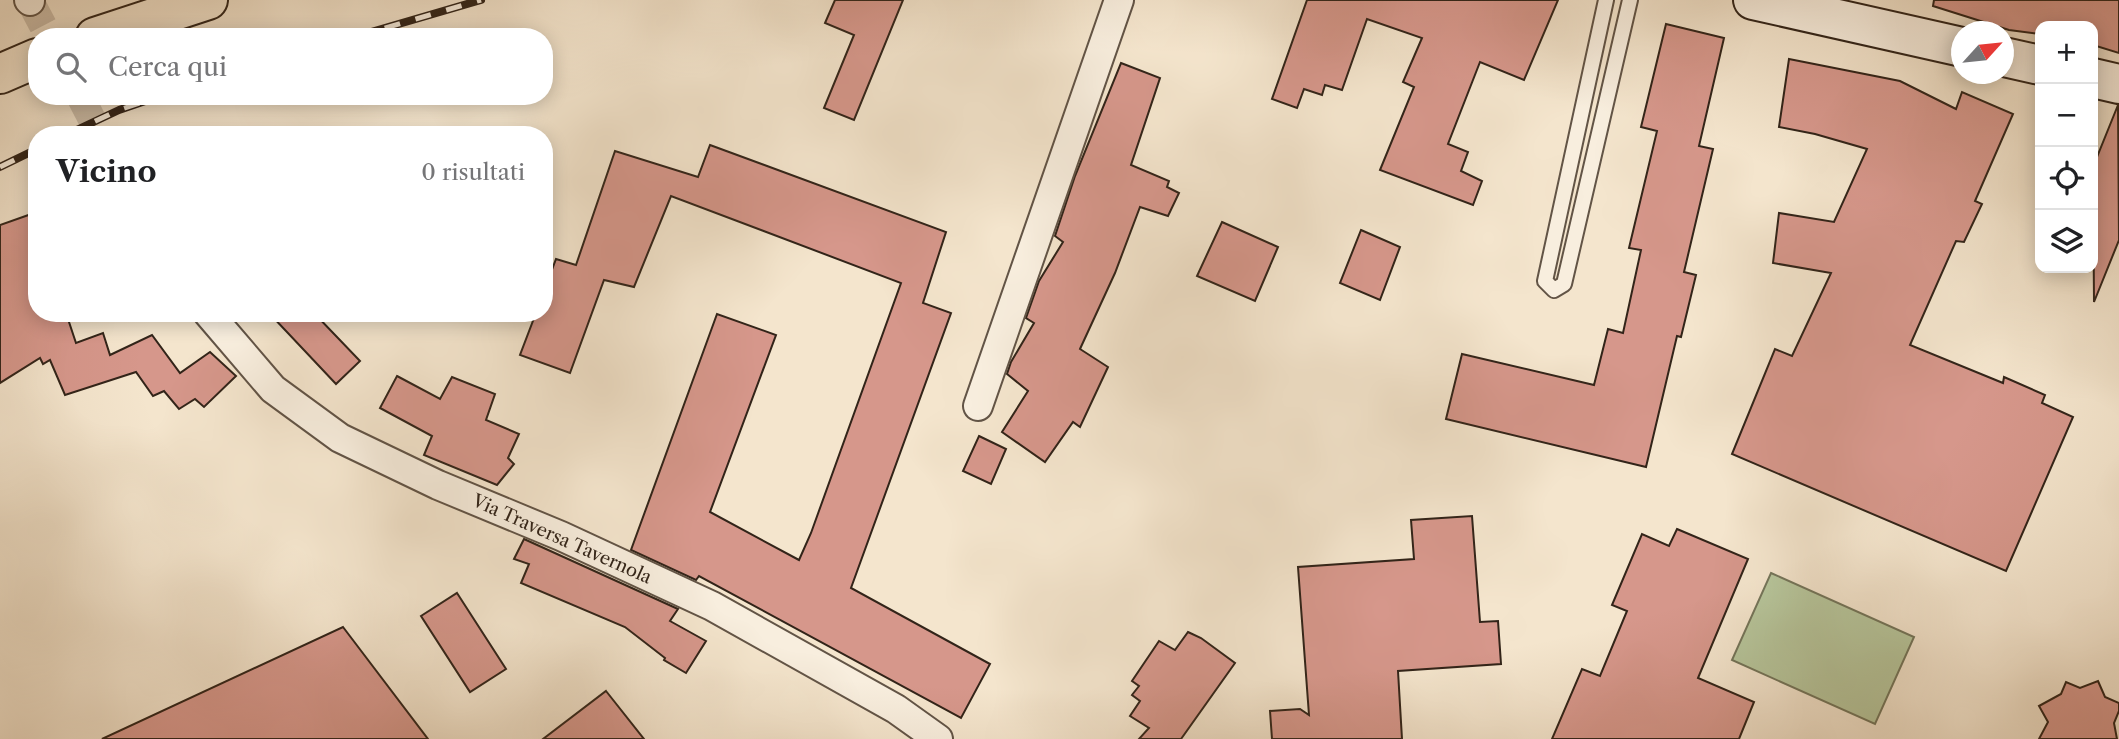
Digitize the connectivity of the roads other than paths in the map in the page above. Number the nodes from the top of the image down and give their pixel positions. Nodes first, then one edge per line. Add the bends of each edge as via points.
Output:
1 (208, 0) edge
2 (1119, 0) edge
3 (1605, 0) edge
4 (1630, 0) edge
5 (1753, 0) edge
6 (122, 28) edge
7 (1951, 45) edge
8 (2014, 59) edge
9 (28, 62) edge
10 (2035, 64) edge
11 (0, 74) edge
12 (2098, 79) edge
13 (2119, 84) edge
14 (216, 322) edge
15 (978, 406) dead end
16 (938, 739) edge

1 - 6 highway
2 - 15 street
3 - 4 lane via 1545,281 1554,290 1564,284
5 - 7 street
8 - 10 street
9 - 11 highway
12 - 13 street
14 - 16 street, Via Traversa Tavernola via 274,389 340,439 712,606 896,709

